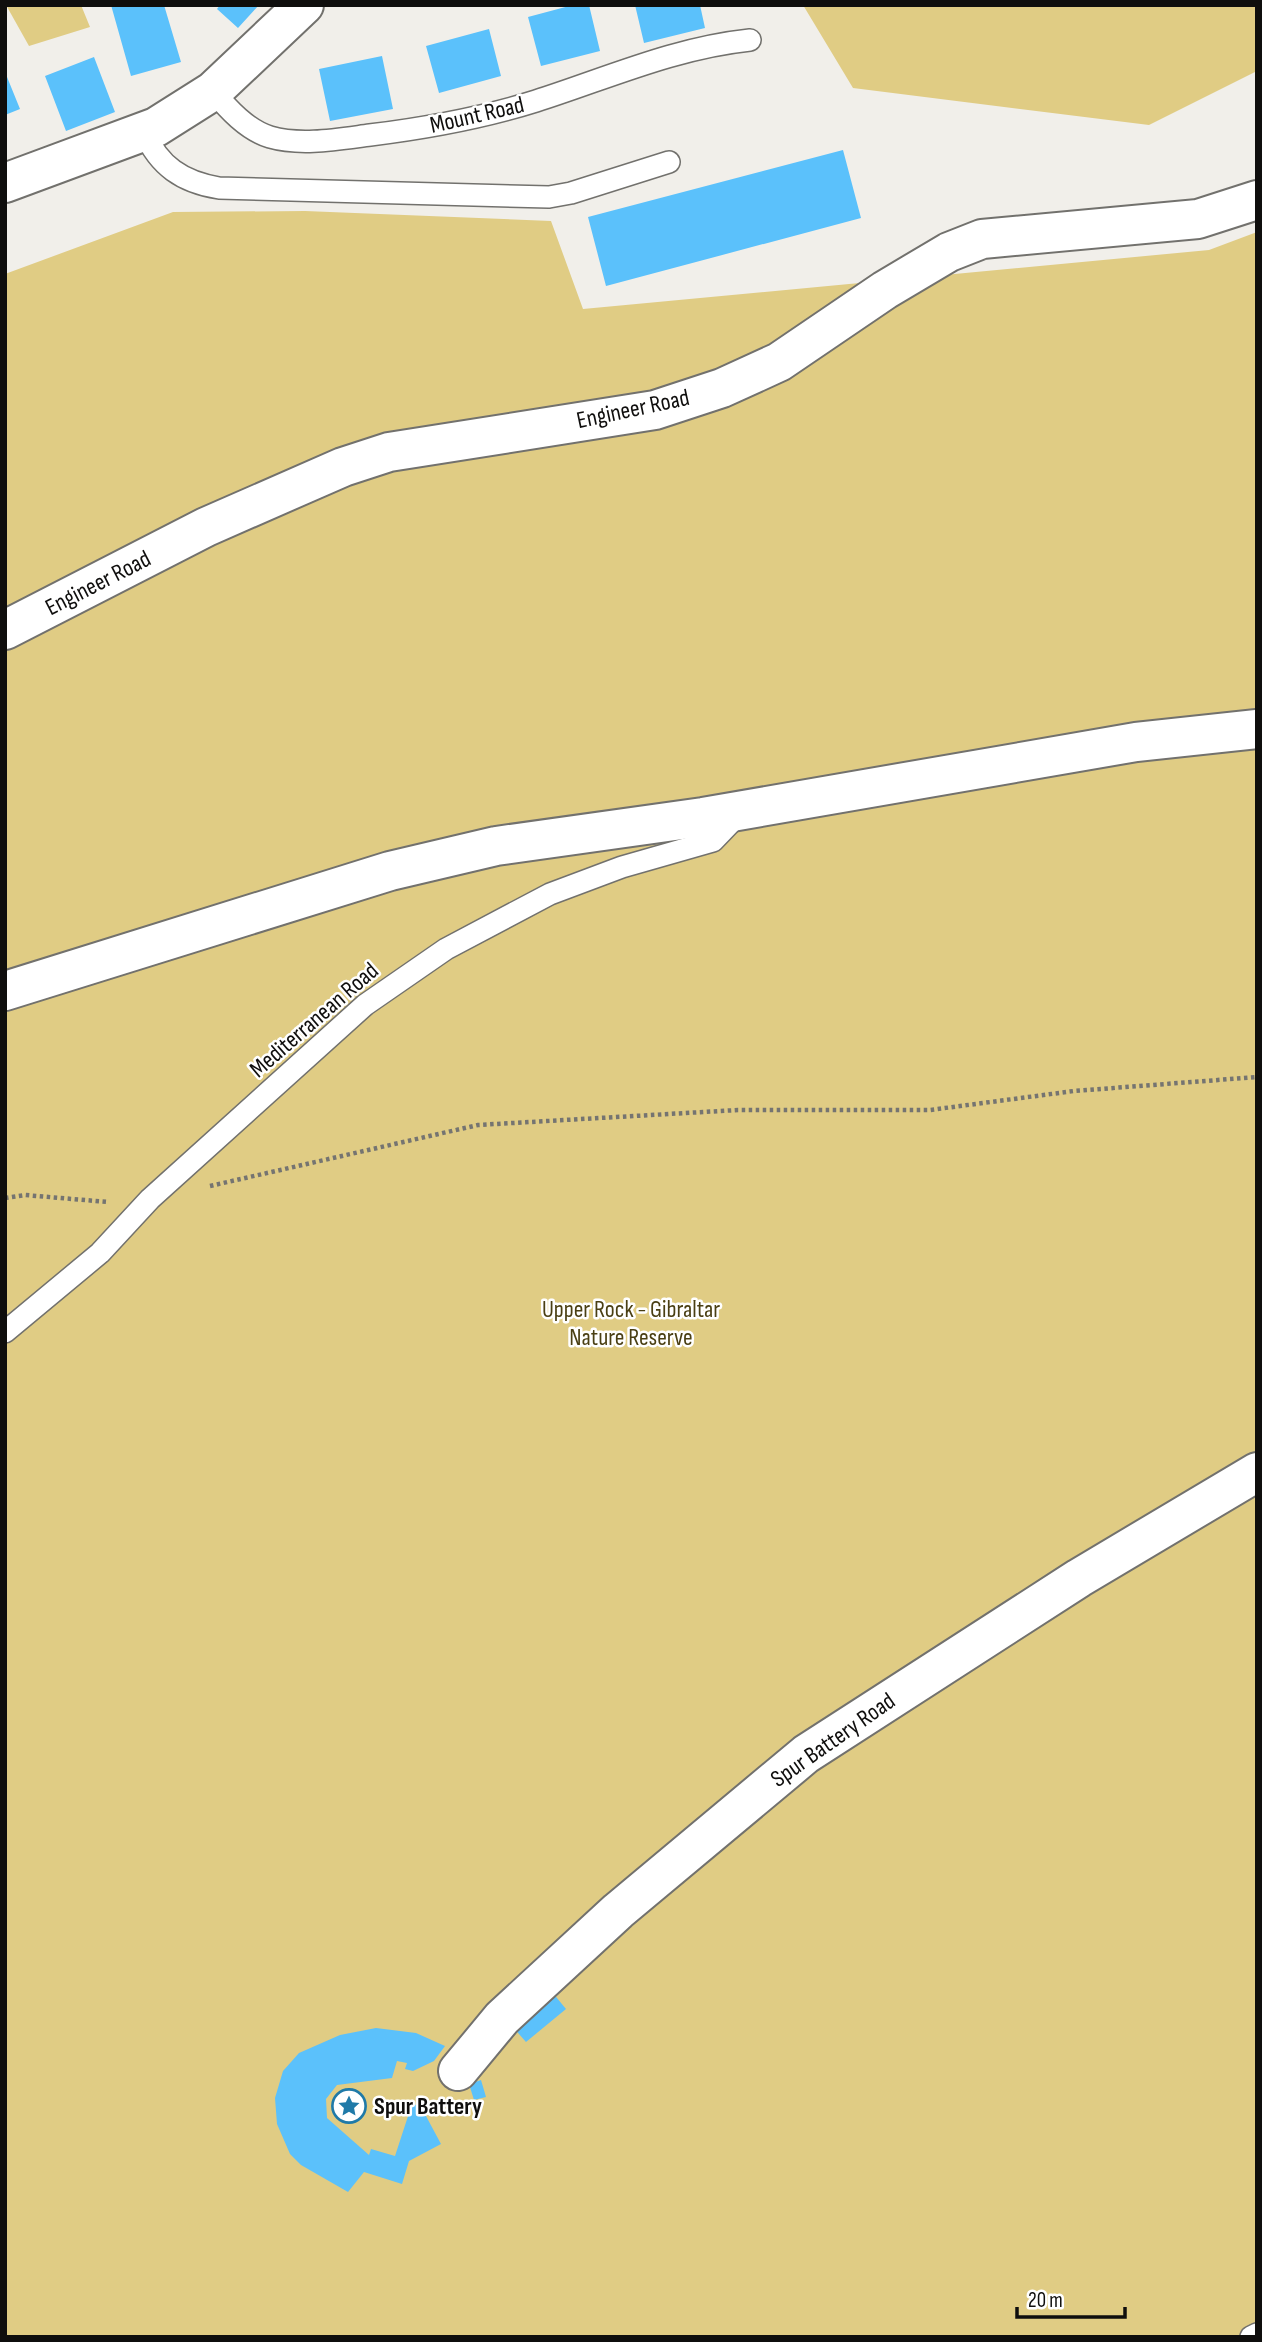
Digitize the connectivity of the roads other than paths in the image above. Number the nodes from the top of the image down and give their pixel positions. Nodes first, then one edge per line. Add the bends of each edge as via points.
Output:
1 (304, 5) edge
2 (750, 40) dead end
3 (213, 90) junction
4 (144, 132) junction
5 (669, 162) dead end
6 (5, 183) edge
7 (1257, 200) edge
8 (5, 631) edge
9 (1257, 729) edge
10 (743, 810) junction
11 (5, 991) edge
12 (5, 1332) edge
13 (1257, 1472) edge
14 (458, 2071) dead end
15 (1257, 2334) edge
16 (1251, 2337) edge

1 - 3 street
2 - 3 lane, Mount Road via 681,51 468,119 355,137 271,137 250,127
3 - 4 street
4 - 5 lane via 155,154 170,169 190,181 219,188 549,197
4 - 6 street
7 - 8 street, Engineer Road via 1198,219 982,239 949,252 885,290 779,362 722,388 655,410 389,452 343,467 206,527
9 - 10 street via 1136,741
10 - 11 street via 496,846 390,871
10 - 12 lane, Mediterranean Road via 713,841 550,894 446,949 365,1005 150,1199 100,1253
13 - 14 street, Spur Battery Road via 1079,1578 806,1754 609,1920 502,2018
15 - 16 lane

